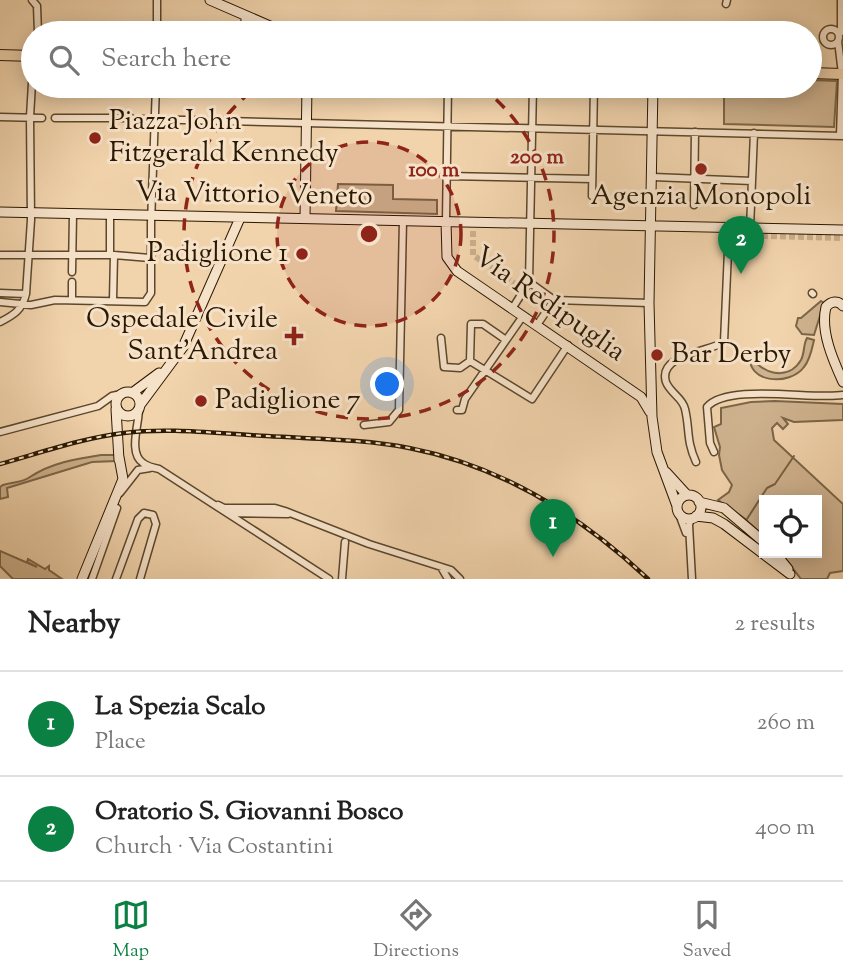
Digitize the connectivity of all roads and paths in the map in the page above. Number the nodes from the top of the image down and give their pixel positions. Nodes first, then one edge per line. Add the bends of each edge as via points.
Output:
1 (32, 0) edge
2 (157, 0) edge
3 (210, 0) edge
4 (841, 0) edge
5 (246, 16) junction
6 (38, 21) edge
7 (157, 21) edge
8 (246, 21) edge
9 (258, 21) edge
10 (840, 36) edge
11 (0, 55) edge
12 (21, 55) edge
13 (842, 69) edge
14 (822, 72) edge
15 (31, 98) edge
16 (156, 98) edge
17 (307, 98) edge
18 (448, 98) edge
19 (533, 98) edge
20 (594, 98) edge
21 (653, 98) edge
22 (0, 117) edge
23 (30, 117) junction
24 (42, 118) dead end
25 (55, 118) dead end
26 (128, 118) dead end
27 (143, 118) dead end
28 (155, 119) junction
29 (307, 121) junction
30 (448, 125) junction
31 (533, 128) junction
32 (593, 130) junction
33 (653, 131) junction
34 (695, 132) junction
35 (754, 133) junction
36 (841, 136) edge
37 (447, 176) junction
38 (653, 177) junction
39 (531, 178) junction
40 (694, 178) junction
41 (592, 179) junction
42 (752, 181) junction
43 (592, 196) dead end
44 (694, 205) dead end
45 (0, 212) edge
46 (31, 213) junction
47 (73, 214) junction
48 (110, 214) junction
49 (151, 215) junction
50 (240, 218) junction
51 (305, 218) junction
52 (403, 220) junction
53 (446, 221) junction
54 (530, 223) junction
55 (652, 226) junction
56 (750, 228) junction
57 (843, 230) edge
58 (731, 233) junction
59 (0, 255) edge
60 (28, 255) junction
61 (73, 255) junction
62 (112, 255) junction
63 (150, 258) junction
64 (72, 272) dead end
65 (72, 282) dead end
66 (529, 282) junction
67 (0, 293) edge
68 (26, 294) junction
69 (72, 300) junction
70 (113, 300) junction
71 (554, 300) junction
72 (0, 302) edge
73 (649, 303) junction
74 (24, 304) junction
75 (843, 306) edge
76 (512, 309) junction
77 (523, 316) junction
78 (0, 322) edge
79 (537, 325) junction
80 (442, 338) dead end
81 (506, 340) junction
82 (568, 345) junction
83 (470, 360) junction
84 (169, 367) junction
85 (487, 369) junction
86 (650, 376) junction
87 (843, 382) edge
88 (628, 387) junction
89 (132, 393) junction
90 (121, 394) junction
91 (843, 395) edge
92 (456, 396) dead end
93 (465, 399) junction
94 (139, 407) junction
95 (116, 409) junction
96 (457, 410) dead end
97 (125, 416) junction
98 (652, 417) junction
99 (364, 425) dead end
100 (119, 431) junction
101 (0, 432) edge
102 (714, 452) dead end
103 (119, 460) junction
104 (696, 462) dead end
105 (663, 468) junction
106 (159, 469) junction
107 (126, 480) junction
108 (687, 495) junction
109 (210, 502) junction
110 (699, 502) junction
111 (115, 504) junction
112 (273, 509) junction
113 (678, 510) junction
114 (227, 513) junction
115 (252, 514) junction
116 (290, 514) junction
117 (694, 517) junction
118 (256, 531) junction
119 (759, 538) edge
120 (689, 541) junction
121 (345, 542) dead end
122 (759, 551) edge
123 (769, 558) edge
124 (779, 558) edge
125 (439, 566) junction
126 (82, 579) edge
127 (92, 579) edge
128 (116, 579) edge
129 (140, 579) edge
130 (329, 579) edge
131 (342, 579) edge
132 (450, 579) edge
133 (459, 579) edge
134 (692, 579) edge

1 - 6 street
2 - 7 street
3 - 5 street
4 - 10 street
5 - 8 street
5 - 9 street
10 - 13 street
11 - 12 main road
13 - 14 main road
13 - 36 street
15 - 23 street
16 - 28 street
17 - 29 street
18 - 30 street
19 - 31 street
20 - 32 street
21 - 33 street
22 - 23 street
23 - 24 street
23 - 46 street
25 - 26 street
27 - 28 street
28 - 29 street
28 - 49 street
29 - 30 street
29 - 51 street
30 - 31 street
30 - 37 street
31 - 32 street
31 - 39 street
32 - 33 street
32 - 41 street
33 - 34 street
33 - 38 street
34 - 35 street
34 - 40 street
35 - 36 street
35 - 42 street
37 - 39 street
37 - 53 street
38 - 40 street
38 - 55 street
39 - 41 street
39 - 54 street
40 - 42 street
40 - 44 street
41 - 43 street
42 - 56 street
45 - 46 street, Via Vittorio Veneto
46 - 47 street, Via Vittorio Veneto
46 - 60 street
47 - 48 street, Via Vittorio Veneto
47 - 61 street
48 - 49 street, Via Vittorio Veneto
48 - 62 street
49 - 50 street, Via Vittorio Veneto
49 - 63 street
50 - 51 street, Via Vittorio Veneto
50 - 84 street via 183,347
51 - 52 street, Via Vittorio Veneto
52 - 53 street, Via Vittorio Veneto
52 - 99 street via 399,410 389,422
53 - 54 street, Via Vittorio Veneto via 473,226
53 - 76 street, Via Redipuglia via 447,257 457,271
54 - 55 street, Via Vittorio Veneto
54 - 66 street
55 - 58 street, Via Vittorio Veneto
55 - 73 street
56 - 57 street, Via Vittorio Veneto
56 - 58 street, Via Vittorio Veneto
58 - 104 street via 724,342 683,355 666,375 666,382 685,406 688,446
59 - 60 street
60 - 61 street
60 - 68 street
61 - 62 street
61 - 64 street
62 - 63 street
62 - 70 street
63 - 70 street via 151,293 145,302
65 - 69 street
66 - 71 street
66 - 76 street via 521,288
67 - 68 street
68 - 74 street
69 - 70 street
69 - 74 street
71 - 73 street
71 - 79 street
72 - 74 street
73 - 86 street
74 - 78 street
75 - 87 street via 832,302 824,314 830,351
76 - 77 street, Via Redipuglia
77 - 79 street, Via Redipuglia
77 - 81 street
79 - 82 street, Via Redipuglia
80 - 83 street via 444,367 460,368
81 - 83 street via 483,324 471,324
81 - 85 street
82 - 85 street via 532,399
82 - 88 street, Via Redipuglia
83 - 85 street
84 - 89 street
84 - 94 street
85 - 93 street
86 - 88 street, Via Redipuglia via 642,388
86 - 98 street
88 - 98 street, Via Redipuglia via 644,400
89 - 90 street
89 - 94 street via 138,397
90 - 95 street
90 - 101 street via 98,406
91 - 102 street via 716,399 707,407
92 - 93 street
93 - 96 street via 462,410
94 - 97 street
94 - 106 street via 138,457
95 - 97 street
95 - 100 street
97 - 100 street
98 - 105 street
100 - 103 street
103 - 107 street
103 - 111 street
105 - 108 street
105 - 113 street
106 - 107 street via 146,468
106 - 109 street
107 - 111 street
108 - 110 street
108 - 113 street
109 - 112 street via 224,508
109 - 114 street
110 - 117 street
110 - 119 street via 724,508
111 - 126 street
111 - 127 street
112 - 115 street
112 - 116 street
113 - 117 street via 684,518
113 - 120 street
114 - 115 street
114 - 118 street
115 - 116 street
115 - 118 street via 249,523
116 - 125 street
117 - 120 street
117 - 122 street via 724,524
118 - 130 street
120 - 134 street
121 - 131 street
123 - 124 street via 790,574
125 - 132 street
125 - 133 street
128 - 129 street via 138,519 149,513 156,524
132 - 133 street

